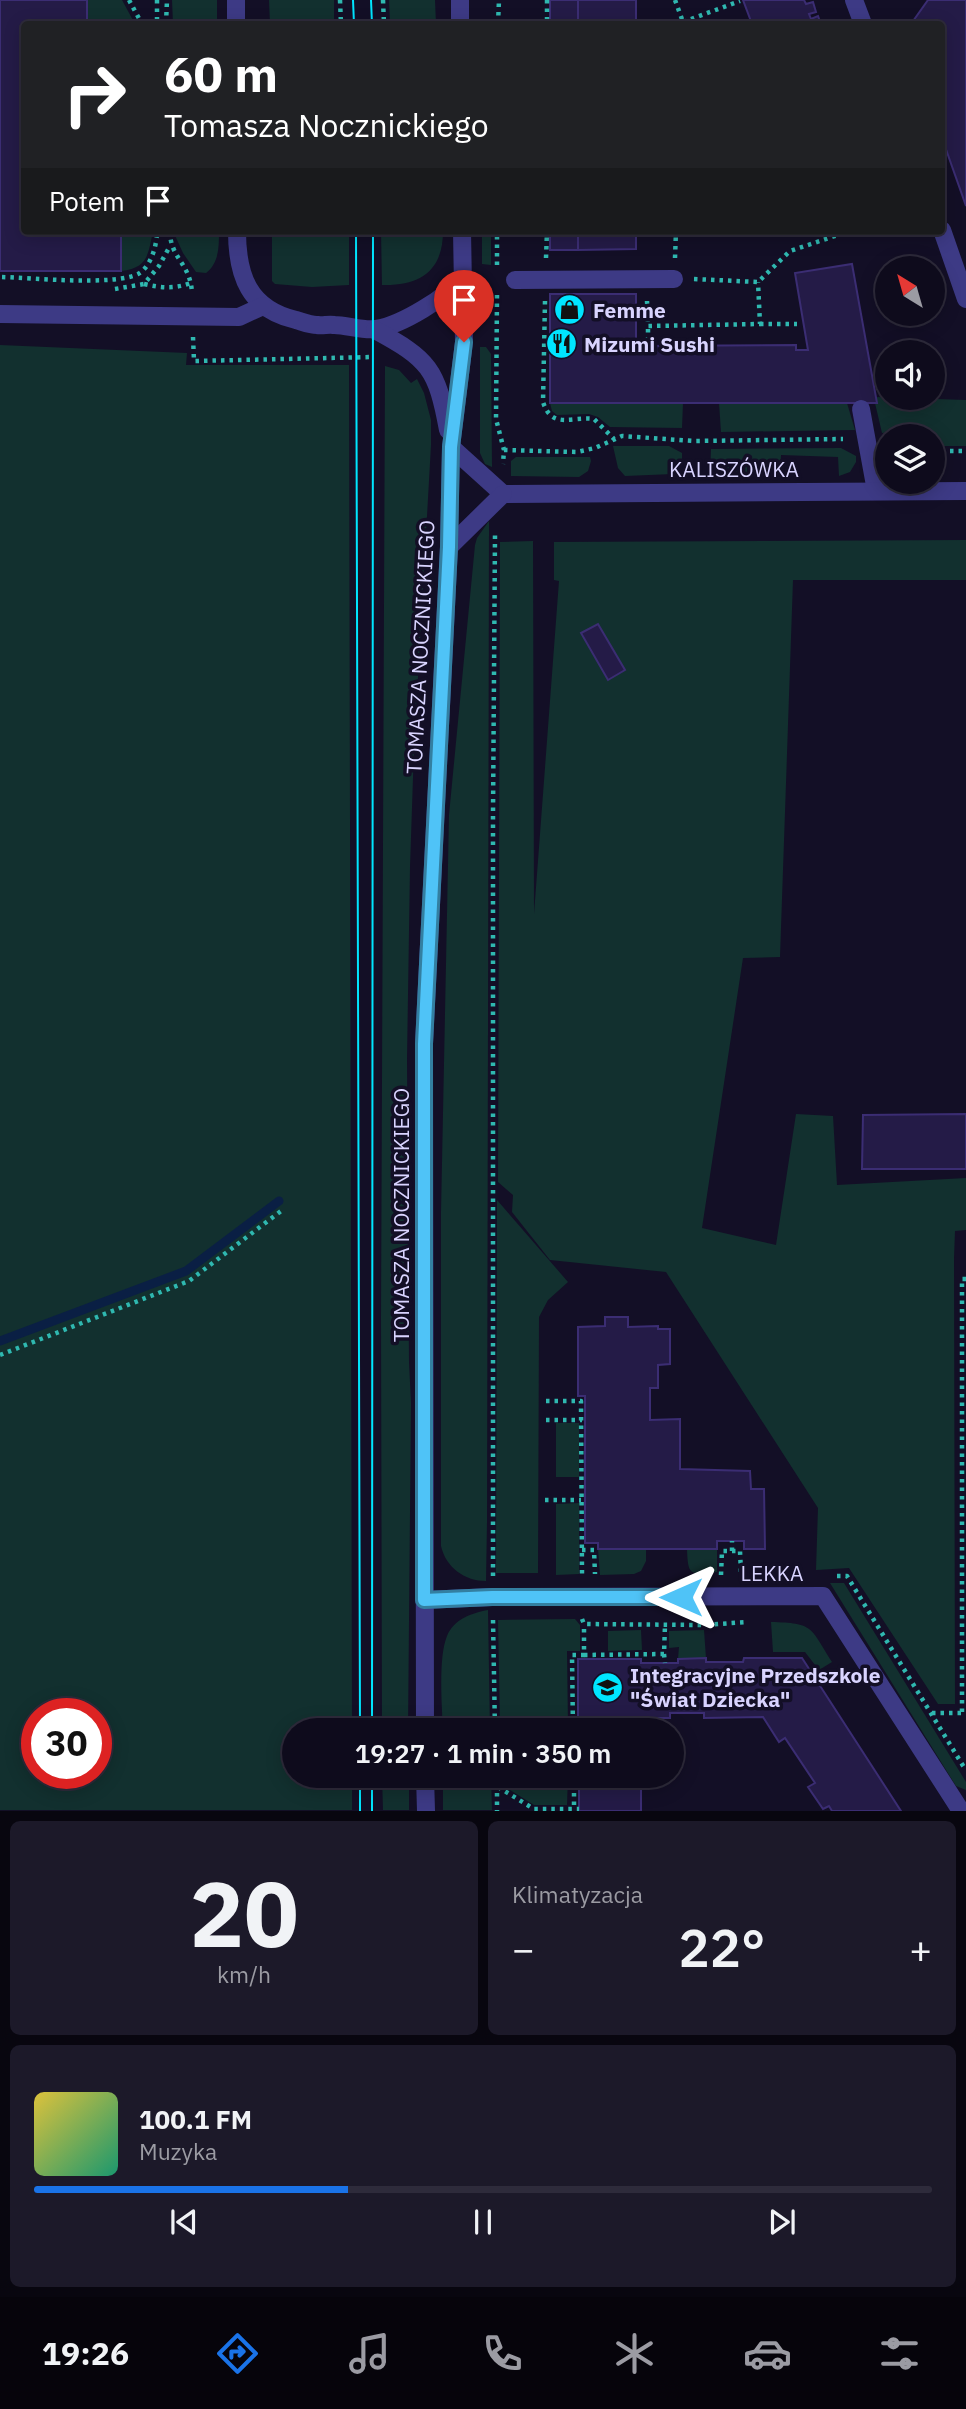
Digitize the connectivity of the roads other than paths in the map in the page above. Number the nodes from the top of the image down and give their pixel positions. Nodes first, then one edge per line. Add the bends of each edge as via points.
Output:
1 (236, 0) edge
2 (460, 0) edge
3 (853, 0) edge
4 (236, 21) edge
5 (460, 21) edge
6 (862, 21) edge
7 (237, 235) edge
8 (462, 235) edge
9 (944, 235) edge
10 (463, 277) junction
11 (674, 279) road end
12 (515, 280) dead end
13 (966, 299) edge
14 (263, 306) junction
15 (0, 314) edge
16 (375, 330) junction
17 (861, 409) dead end
18 (451, 447) junction
19 (875, 486) edge
20 (875, 491) edge
21 (945, 491) edge
22 (966, 491) edge
23 (503, 494) junction
24 (449, 547) junction
25 (424, 1600) junction
26 (425, 1718) edge
27 (425, 1788) edge
28 (426, 1811) edge
29 (961, 1811) edge

1 - 4 street
2 - 5 street
3 - 6 street
7 - 14 street via 245,282
8 - 10 street, TOMASZA NOCZNICKIEGO
9 - 13 street
10 - 16 street via 436,302
10 - 18 street, TOMASZA NOCZNICKIEGO via 464,342
11 - 12 street
14 - 15 street via 239,317
14 - 16 street via 317,326
16 - 18 street, TOMASZA NOCZNICKIEGO via 428,365 442,394
17 - 19 street
18 - 23 street
18 - 24 street, TOMASZA NOCZNICKIEGO
20 - 23 street, KALISZÓWKA
21 - 22 street, KALISZÓWKA
23 - 24 street
24 - 25 street, TOMASZA NOCZNICKIEGO via 424,1044
25 - 26 street, TOMASZA NOCZNICKIEGO
25 - 29 street, LEKKA via 823,1596
27 - 28 street

